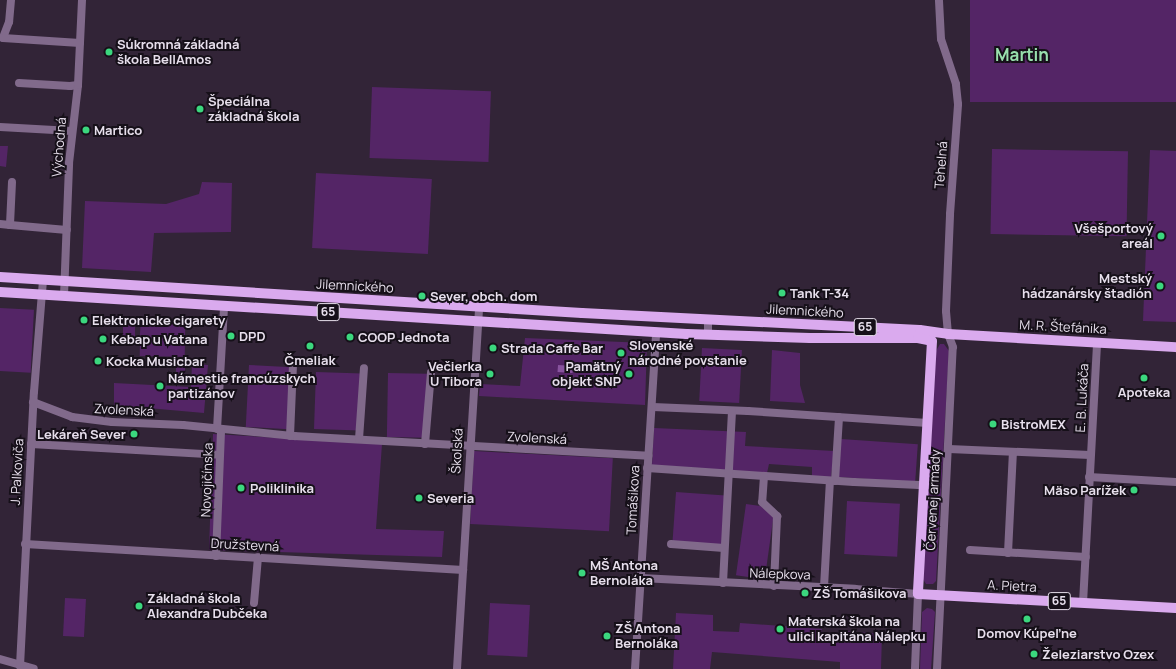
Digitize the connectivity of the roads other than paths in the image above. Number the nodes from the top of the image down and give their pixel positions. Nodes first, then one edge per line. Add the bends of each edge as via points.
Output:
1 (11, 0) edge
2 (82, 0) edge
3 (939, 0) edge
4 (2, 40) edge
5 (80, 43) junction
6 (19, 83) dead end
7 (78, 85) junction
8 (0, 127) edge
9 (72, 131) junction
10 (12, 182) dead end
11 (0, 224) edge
12 (10, 225) junction
13 (67, 230) junction
14 (0, 277) edge
15 (43, 279) junction
16 (66, 281) junction
17 (0, 292) edge
18 (42, 294) junction
19 (64, 296) junction
20 (224, 306) junction
21 (479, 307) junction
22 (708, 320) junction
23 (478, 321) junction
24 (656, 332) junction
25 (948, 334) junction
26 (708, 335) junction
27 (932, 341) junction
28 (1097, 342) junction
29 (1176, 347) edge
30 (294, 365) dead end
31 (364, 368) dead end
32 (431, 372) dead end
33 (33, 402) junction
34 (652, 407) junction
35 (732, 411) junction
36 (839, 417) junction
37 (928, 423) junction
38 (219, 430) junction
39 (290, 436) junction
40 (359, 439) junction
41 (31, 444) junction
42 (425, 444) junction
43 (470, 446) junction
44 (949, 449) junction
45 (1013, 452) junction
46 (220, 455) junction
47 (1090, 455) junction
48 (648, 456) junction
49 (647, 468) junction
50 (728, 474) junction
51 (764, 476) junction
52 (1089, 477) junction
53 (832, 481) junction
54 (1176, 482) edge
55 (924, 484) junction
56 (25, 544) junction
57 (671, 544) dead end
58 (724, 548) junction
59 (970, 550) dead end
60 (1008, 553) junction
61 (216, 556) junction
62 (1086, 557) junction
63 (258, 558) junction
64 (463, 570) junction
65 (641, 578) junction
66 (723, 583) junction
67 (774, 586) junction
68 (824, 587) junction
69 (918, 594) junction
70 (942, 596) junction
71 (254, 603) dead end
72 (1083, 603) junction
73 (1176, 608) edge
74 (0, 659) edge
75 (20, 666) junction
76 (34, 669) edge
77 (457, 669) edge
78 (635, 669) edge
79 (915, 669) edge
80 (937, 669) edge

1 - 4 street via 9,22
2 - 5 street, Východná
3 - 25 street, Tehelná via 941,39 956,84 958,104 950,214 946,312
4 - 5 street
5 - 7 street, Východná
6 - 7 street
7 - 9 street, Východná
8 - 9 street
9 - 13 street, Východná
10 - 12 street
11 - 12 street
12 - 13 street
13 - 16 street, Východná
14 - 15 main road, Jilemnického / 65
15 - 16 main road, Jilemnického / 65
15 - 18 street, J. Palkoviča
16 - 19 street, Východná
16 - 21 main road, Jilemnického / 65
17 - 18 main road, Jilemnického / 65
18 - 19 main road, Jilemnického / 65
18 - 33 street, J. Palkoviča
19 - 20 main road, Jilemnického / 65
20 - 23 main road, Jilemnického / 65
20 - 38 street
21 - 22 main road, Jilemnického / 65
21 - 23 street, Školská
22 - 25 main road, Jilemnického / 65 via 920,330
22 - 26 street
23 - 24 main road, Jilemnického / 65
23 - 43 street, Školská
24 - 26 main road, Jilemnického / 65
24 - 34 street, Tomášikova
25 - 27 main road
25 - 28 main road, M. R. Štefánika / 65
25 - 44 street, Červenej armády via 953,347
26 - 27 main road, Jilemnického / 65 via 918,338
27 - 37 main road, Červenej armády
28 - 29 main road, M. R. Štefánika / 65
28 - 47 street, E. B. Lukáča
30 - 39 street
31 - 40 street
32 - 42 street
33 - 38 street, Zvolenská via 86,420 185,425
33 - 41 street, J. Palkoviča
34 - 35 street
34 - 48 street, Tomášikova
35 - 36 street
35 - 50 street
36 - 37 street
36 - 53 street
37 - 55 main road, Červenej armády
38 - 39 street, Zvolenská
38 - 46 street, Novojičínska
39 - 40 street, Zvolenská
40 - 42 street, Zvolenská
41 - 46 street
41 - 56 street, J. Palkoviča
42 - 43 street, Zvolenská
43 - 48 street, Zvolenská
43 - 64 street, Školská
44 - 45 street
44 - 70 street, Červenej armády
45 - 47 street
45 - 60 street
46 - 61 street, Novojičínska
47 - 52 street, E. B. Lukáča
48 - 49 street, Tomášikova
49 - 50 street
49 - 65 street, Tomášikova
50 - 51 street
50 - 58 street
51 - 53 street
51 - 67 street via 762,502 777,516
52 - 54 street
52 - 62 street, E. B. Lukáča
53 - 55 street
53 - 68 street
55 - 69 main road, Červenej armády
56 - 61 street, Družstevná
56 - 75 street, J. Palkoviča
57 - 58 street
58 - 66 street
59 - 60 street
60 - 62 street
61 - 63 street, Družstevná
62 - 72 street, E. B. Lukáča
63 - 64 street, Družstevná
63 - 71 street
64 - 77 street, Školská
65 - 66 street, Nálepkova
65 - 78 street, Tomášikova
66 - 67 street, Nálepkova
67 - 68 street, Nálepkova
68 - 69 street, Nálepkova
69 - 70 main road, A. Pietra / 65
69 - 79 street, Červenej armády
70 - 72 main road, A. Pietra / 65
70 - 80 street, Červenej armády
72 - 73 main road, A. Pietra / 65
74 - 75 street
75 - 76 street

